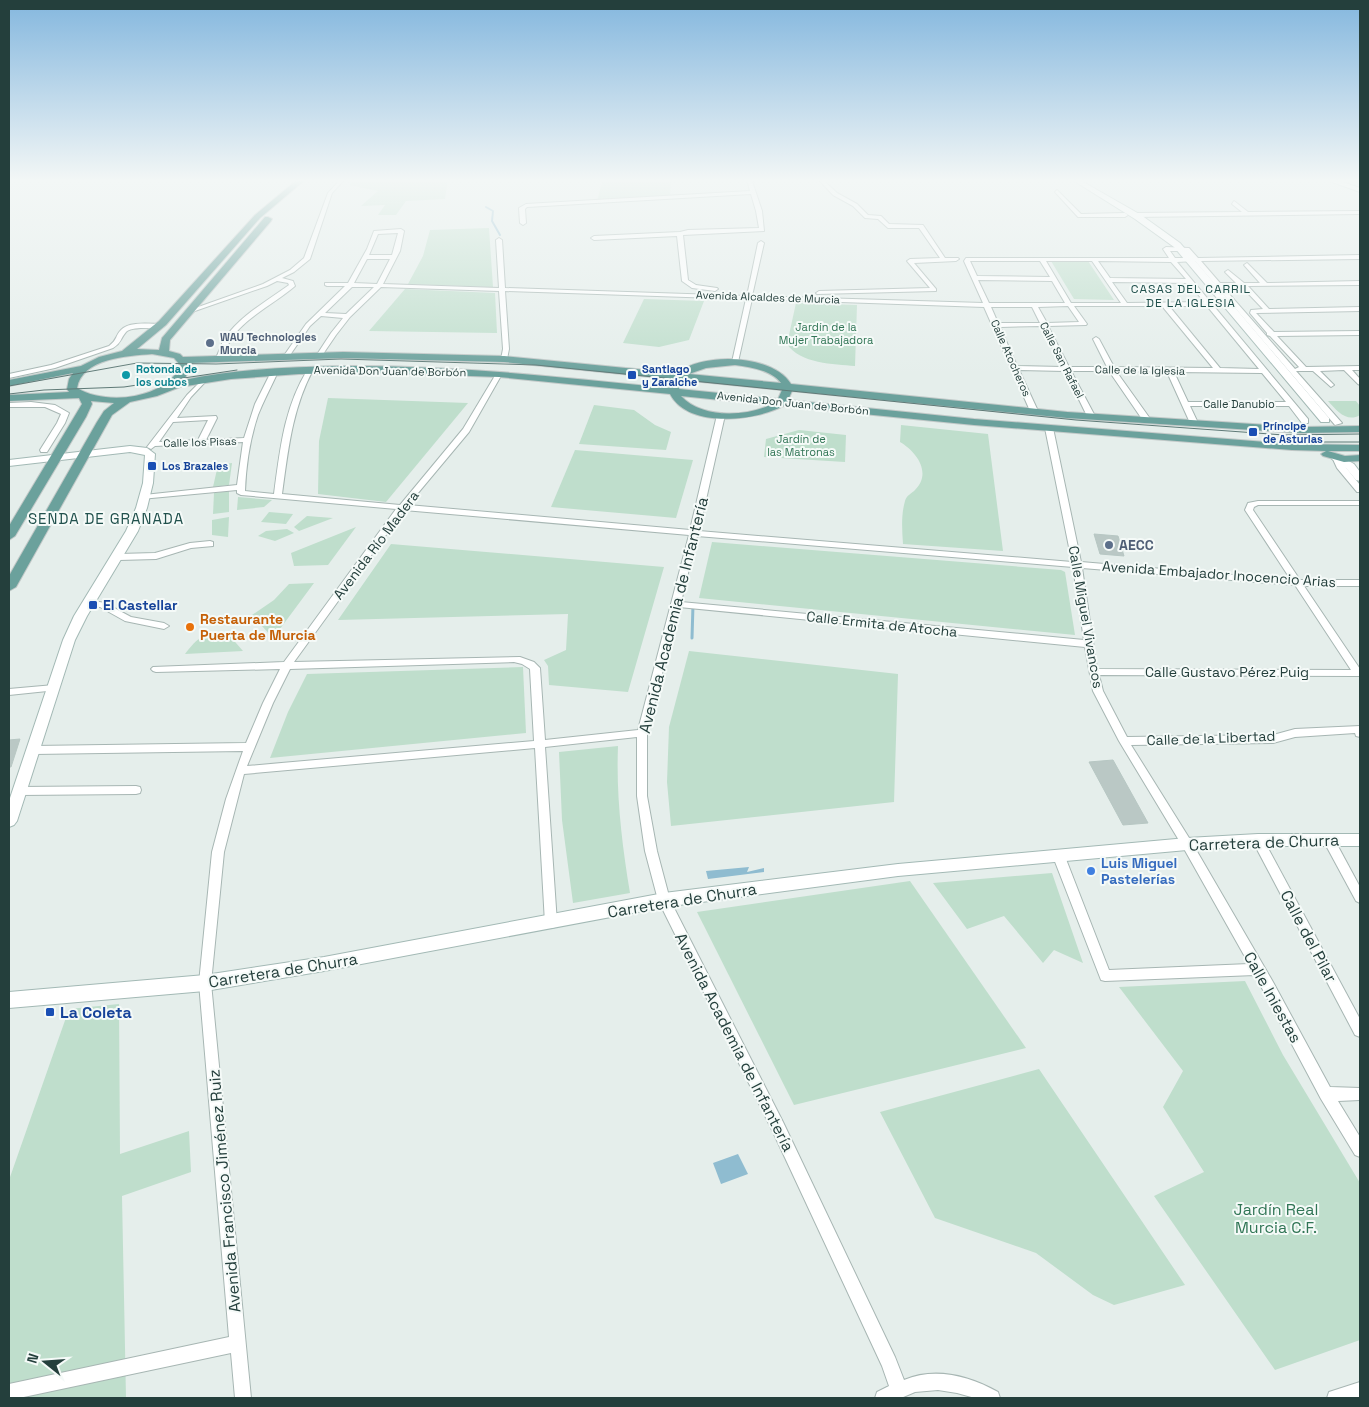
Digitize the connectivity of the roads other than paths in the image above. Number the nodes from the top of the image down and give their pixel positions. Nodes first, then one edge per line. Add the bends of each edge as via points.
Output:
1 (232, 245) edge
2 (246, 245) edge
3 (312, 245) edge
4 (371, 245) edge
5 (398, 245) edge
6 (499, 245) edge
7 (681, 245) edge
8 (761, 245) edge
9 (933, 245) edge
10 (1167, 245) edge
11 (1176, 245) edge
12 (1170, 248) junction
13 (1180, 248) junction
14 (366, 257) junction
15 (394, 257) junction
16 (1360, 257) edge
17 (1208, 258) junction
18 (943, 259) junction
19 (956, 259) dead end
20 (1042, 259) junction
21 (1192, 259) junction
22 (1094, 260) junction
23 (1176, 260) junction
24 (1360, 261) edge
25 (1247, 266) dead end
26 (1228, 272) dead end
27 (976, 278) junction
28 (277, 279) junction
29 (1055, 279) junction
30 (1108, 280) junction
31 (1190, 281) junction
32 (327, 284) dead end
33 (1265, 284) junction
34 (350, 285) junction
35 (1218, 285) junction
36 (1243, 285) junction
37 (1359, 285) edge
38 (379, 286) junction
39 (503, 290) junction
40 (934, 290) junction
41 (750, 294) junction
42 (814, 299) junction
43 (948, 303) junction
44 (1034, 304) junction
45 (1069, 304) junction
46 (1125, 304) junction
47 (1164, 304) junction
48 (1209, 304) junction
49 (988, 305) junction
50 (1360, 309) edge
51 (1267, 310) junction
52 (190, 311) junction
53 (319, 314) junction
54 (348, 316) junction
55 (997, 324) junction
56 (1044, 325) junction
57 (161, 326) junction
58 (1258, 332) junction
59 (1360, 333) edge
60 (1275, 337) junction
61 (1096, 339) dead end
62 (1360, 339) edge
63 (1267, 342) junction
64 (224, 345) junction
65 (164, 352) junction
66 (118, 355) junction
67 (319, 356) junction
68 (286, 357) junction
69 (218, 358) junction
70 (241, 358) junction
71 (504, 358) junction
72 (182, 360) junction
73 (735, 362) junction
74 (85, 368) junction
75 (1016, 368) junction
76 (1290, 368) junction
77 (1304, 368) junction
78 (1314, 368) junction
79 (1346, 368) junction
80 (1360, 368) edge
81 (1067, 369) junction
82 (310, 370) junction
83 (1112, 370) junction
84 (1170, 370) junction
85 (1219, 371) junction
86 (1264, 371) junction
87 (274, 372) junction
88 (500, 374) junction
89 (680, 375) junction
90 (9, 376) edge
91 (205, 379) junction
92 (9, 383) edge
93 (1360, 383) edge
94 (1331, 385) dead end
95 (787, 386) junction
96 (167, 387) junction
97 (674, 390) junction
98 (81, 397) junction
99 (9, 398) edge
100 (126, 400) junction
101 (782, 402) junction
102 (1186, 404) junction
103 (1291, 404) junction
104 (9, 405) edge
105 (1034, 411) junction
106 (721, 416) junction
107 (1091, 416) junction
108 (171, 420) junction
109 (1147, 420) junction
110 (1194, 423) junction
111 (1311, 423) junction
112 (1343, 426) junction
113 (1049, 428) junction
114 (1360, 429) edge
115 (248, 440) junction
116 (1360, 440) edge
117 (201, 442) junction
118 (150, 448) junction
119 (1315, 448) junction
120 (44, 450) dead end
121 (85, 454) junction
122 (1360, 456) edge
123 (57, 457) junction
124 (1336, 457) junction
125 (9, 463) edge
126 (1360, 478) edge
127 (241, 487) junction
128 (1360, 490) edge
129 (278, 496) junction
130 (144, 497) junction
131 (1360, 504) edge
132 (402, 507) junction
133 (694, 533) junction
134 (9, 536) edge
135 (210, 544) dead end
136 (119, 557) junction
137 (1077, 564) junction
138 (1298, 583) junction
139 (1360, 583) edge
140 (9, 587) edge
141 (88, 603) junction
142 (675, 604) junction
143 (164, 626) dead end
144 (1089, 644) junction
145 (287, 665) junction
146 (156, 669) dead end
147 (1093, 672) junction
148 (1359, 673) edge
149 (54, 688) junction
150 (9, 692) edge
151 (1359, 731) edge
152 (642, 733) junction
153 (1124, 741) junction
154 (540, 744) junction
155 (249, 747) junction
156 (34, 750) junction
157 (240, 771) junction
158 (136, 790) dead end
159 (19, 791) junction
160 (9, 820) edge
161 (1258, 840) junction
162 (1329, 840) junction
163 (1360, 840) edge
164 (1188, 844) junction
165 (1058, 854) junction
166 (1360, 898) edge
167 (664, 900) junction
168 (551, 923) junction
169 (1258, 969) junction
170 (205, 984) junction
171 (9, 1000) edge
172 (1360, 1031) edge
173 (1326, 1094) junction
174 (1360, 1094) edge
175 (1360, 1150) edge
176 (237, 1343) junction
177 (899, 1390) junction
178 (1360, 1390) edge
179 (9, 1392) edge
180 (243, 1398) edge
181 (883, 1398) edge
182 (992, 1398) edge
183 (1335, 1398) edge

1 - 57 main road
2 - 52 main road
3 - 28 street via 307,259
4 - 14 street
5 - 15 street
6 - 39 street
7 - 41 street via 685,281 694,287
8 - 41 street
9 - 18 street
10 - 12 main road
11 - 13 main road
12 - 13 street
12 - 23 main road
13 - 21 main road
14 - 15 street
14 - 34 street
15 - 38 street
16 - 17 street
17 - 21 street
17 - 24 street via 1236,262
18 - 19 street
18 - 40 street via 910,261
20 - 22 street
20 - 27 street, Calle Atocheros via 968,259
20 - 29 street
21 - 23 street
21 - 35 street
21 - 111 main road
22 - 23 street
22 - 30 street
23 - 31 street
23 - 111 main road
25 - 33 street
26 - 36 street
27 - 29 street
27 - 49 street, Calle Atocheros
28 - 52 street
28 - 64 street via 291,282 292,286 250,317
29 - 45 street
30 - 31 street
30 - 46 street
31 - 48 street
32 - 34 street, Avenida Alcaldes de Murcia
33 - 36 street
33 - 37 street
34 - 38 street, Avenida Alcaldes de Murcia
34 - 53 street
35 - 36 street
35 - 58 street
36 - 51 street
38 - 39 street, Avenida Alcaldes de Murcia
38 - 54 street
39 - 41 street, Avenida Alcaldes de Murcia
39 - 71 street
40 - 42 street via 822,293 816,294
40 - 43 street
41 - 42 street, Avenida Alcaldes de Murcia
41 - 73 street
42 - 43 street, Avenida Alcaldes de Murcia
43 - 49 street, Avenida Alcaldes de Murcia
44 - 45 street, Avenida Alcaldes de Murcia
44 - 49 street, Avenida Alcaldes de Murcia
44 - 56 street, Calle San Rafael
45 - 46 street, Avenida Alcaldes de Murcia
45 - 56 street via 1084,324
46 - 47 street, Avenida Alcaldes de Murcia
47 - 48 street, Avenida Alcaldes de Murcia
47 - 85 street
48 - 86 street
49 - 55 street, Calle Atocheros
50 - 51 street
51 - 60 street via 1252,312
52 - 65 main road via 165,340
53 - 54 street
53 - 68 street
54 - 67 street
55 - 56 street
55 - 75 street, Calle Atocheros
56 - 81 street, Calle San Rafael
57 - 66 main road via 143,342
57 - 90 street via 131,327 124,330 111,348 53,367
58 - 60 street
58 - 63 street
59 - 60 street
60 - 62 street
60 - 63 street
60 - 77 street
61 - 83 street
63 - 76 street
64 - 69 street
64 - 70 street
65 - 66 main road
65 - 72 main road
66 - 74 main road
67 - 68 main road, Avenida Don Juan de Borbón
67 - 71 main road, Avenida Don Juan de Borbón
68 - 70 main road, Avenida Don Juan de Borbón
69 - 70 main road, Avenida Don Juan de Borbón
69 - 72 main road, Avenida Don Juan de Borbón
71 - 89 main road, Avenida Don Juan de Borbón
72 - 96 main road via 186,366 184,373
73 - 89 main road via 704,365
73 - 95 main road via 769,370 781,377
74 - 92 main road
74 - 98 main road via 71,382 72,389
75 - 81 street, Calle de la Iglesia
75 - 105 street, Calle Atocheros
76 - 77 street
76 - 112 street
77 - 78 street
78 - 79 street
78 - 94 street
79 - 80 street
79 - 93 street
81 - 83 street, Calle de la Iglesia
81 - 107 street, Calle San Rafael
82 - 87 main road, Avenida Don Juan de Borbón
82 - 88 main road, Avenida Don Juan de Borbón via 430,370
82 - 129 street via 296,398 287,429
83 - 84 street, Calle de la Iglesia
83 - 109 street
84 - 85 street, Calle de la Iglesia
84 - 102 street
85 - 86 street, Calle de la Iglesia
86 - 103 street
87 - 91 main road, Avenida Don Juan de Borbón
87 - 115 street via 258,405
88 - 97 main road, Avenida Don Juan de Borbón
88 - 132 street, Avenida Río Madera via 466,430
89 - 95 main road, Avenida Don Juan de Borbón
89 - 97 main road
91 - 96 main road, Avenida Don Juan de Borbón
91 - 108 street
95 - 101 main road
95 - 105 main road, Avenida Don Juan de Borbón
96 - 100 main road
97 - 101 main road, Avenida Don Juan de Borbón
97 - 106 main road via 678,399 688,406
98 - 99 main road via 41,395
98 - 100 main road
98 - 123 main road via 86,404 85,410
100 - 121 main road via 108,413
101 - 106 main road via 763,412
101 - 113 main road, Avenida Don Juan de Borbón
102 - 103 street, Calle Danubio
102 - 110 street
103 - 111 street
104 - 120 street via 49,405 65,413
105 - 107 main road, Avenida Don Juan de Borbón
106 - 133 street, Avenida Academia de Infantería
107 - 109 main road, Avenida Don Juan de Borbón
108 - 117 street via 213,418
108 - 118 street
109 - 110 main road, Avenida Don Juan de Borbón
110 - 111 main road, Avenida Don Juan de Borbón
111 - 112 main road, Avenida Don Juan de Borbón
111 - 112 main road
111 - 119 main road via 1305,438
112 - 114 main road, Avenida Don Juan de Borbón
112 - 116 main road
113 - 119 main road, Avenida Don Juan de Borbón
113 - 137 street, Calle Miguel Vivancos
115 - 117 street, Calle los Pisas
115 - 127 street
117 - 118 street, Calle los Pisas
118 - 121 main road
118 - 130 main road
119 - 122 main road, Avenida Don Juan de Borbón
119 - 124 main road
121 - 123 main road
121 - 140 main road
122 - 124 main road
123 - 125 main road
123 - 134 main road
124 - 126 main road
124 - 128 street
127 - 129 street, Avenida Embajador Inocencio Arias via 241,493
127 - 130 street
129 - 132 street, Avenida Embajador Inocencio Arias
130 - 136 main road via 139,519
131 - 138 street via 1251,504 1249,510
132 - 133 street, Avenida Embajador Inocencio Arias
132 - 145 street, Avenida Río Madera
133 - 137 street, Avenida Embajador Inocencio Arias
133 - 142 street, Avenida Academia de Infantería
135 - 136 street via 156,556
136 - 141 main road
137 - 138 street, Avenida Embajador Inocencio Arias
137 - 144 street, Calle Miguel Vivancos
138 - 139 street, Avenida Embajador Inocencio Arias
138 - 148 street
141 - 143 street via 102,605 128,619
141 - 149 main road via 69,639
142 - 144 street, Calle Ermita de Atocha
142 - 152 street, Avenida Academia de Infantería
144 - 147 street, Calle Miguel Vivancos
145 - 146 street
145 - 154 street via 524,660 535,668
145 - 155 street, Avenida Río Madera
147 - 148 street, Calle Gustavo Pérez Puig
147 - 153 street, Calle Miguel Vivancos via 1098,692
149 - 150 street
149 - 156 main road
151 - 153 street, Calle de la Libertad via 1296,732 1273,739
152 - 154 street
152 - 167 street, Avenida Academia de Infantería via 642,796 651,852
153 - 164 street, Calle Miguel Vivancos
154 - 157 street
154 - 168 street
155 - 156 street
155 - 157 street, Avenida Río Madera
156 - 159 main road
157 - 170 street, Avenida Río Madera via 218,852
158 - 159 street
159 - 160 main road
161 - 162 main road, Carretera de Churra
161 - 164 main road, Carretera de Churra
161 - 172 street, Calle del Pilar
162 - 163 main road, Carretera de Churra
162 - 166 street
164 - 165 main road, Carretera de Churra
164 - 169 street, Calle Iniestas
165 - 167 main road, Carretera de Churra via 898,870
165 - 169 street via 1105,976
167 - 168 main road, Carretera de Churra
167 - 177 street, Avenida Academia de Infantería via 778,1127
168 - 170 main road, Carretera de Churra
169 - 173 street, Calle Iniestas
170 - 171 main road, Carretera de Churra
170 - 176 street, Avenida Francisco Jiménez Ruiz
173 - 174 street
173 - 175 street, Calle Iniestas
176 - 179 street
176 - 180 street, Avenida Francisco Jiménez Ruiz
177 - 181 street
177 - 182 street via 919,1383 952,1383
178 - 183 street

